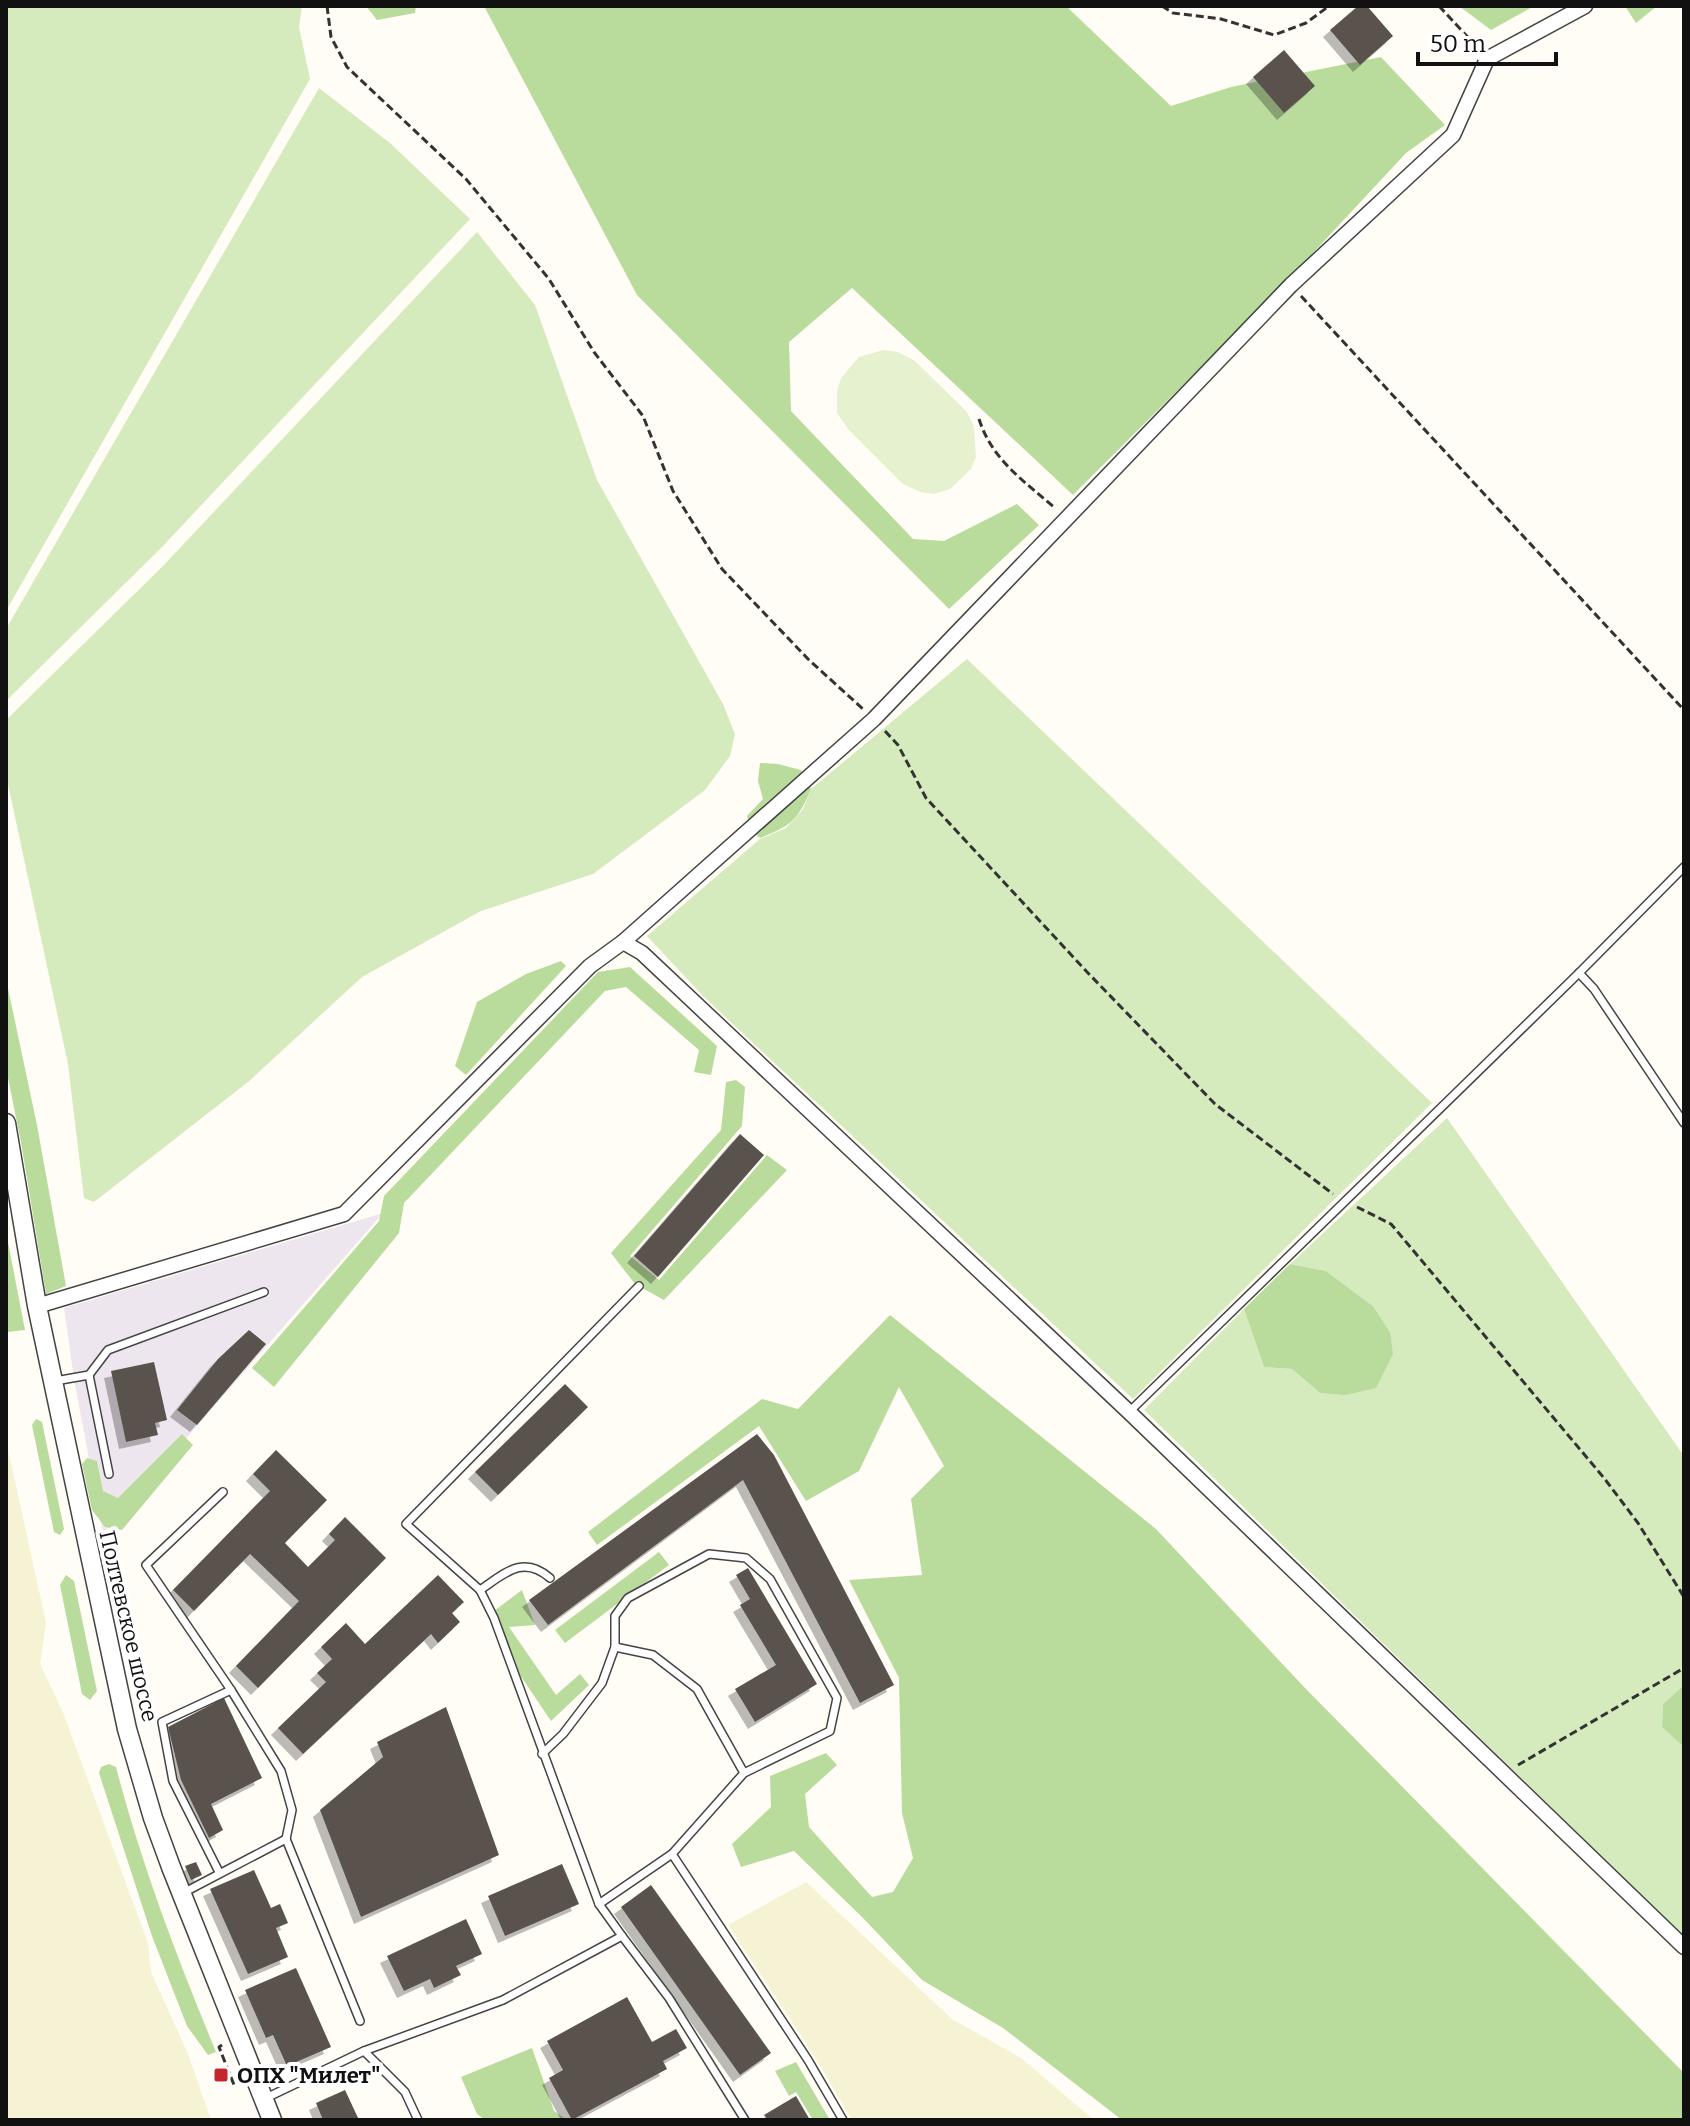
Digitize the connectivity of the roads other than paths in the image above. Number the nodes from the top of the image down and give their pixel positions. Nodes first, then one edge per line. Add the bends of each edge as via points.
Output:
1 (1585, 6) edge
2 (1684, 867) edge
3 (623, 942) junction
4 (1579, 973) junction
5 (6, 1123) edge
6 (1684, 1123) edge
7 (639, 1286) dead end
8 (264, 1292) dead end
9 (37, 1306) junction
10 (89, 1375) junction
11 (53, 1381) junction
12 (1129, 1412) junction
13 (109, 1474) dead end
14 (223, 1492) dead end
15 (550, 1578) dead end
16 (480, 1590) junction
17 (615, 1647) junction
18 (231, 1690) junction
19 (542, 1754) junction
20 (744, 1773) junction
21 (286, 1839) junction
22 (672, 1854) junction
23 (219, 1872) junction
24 (181, 1895) junction
25 (599, 1904) junction
26 (622, 1936) junction
27 (1684, 1947) edge
28 (360, 2021) dead end
29 (364, 2051) junction
30 (264, 2099) junction
31 (272, 2120) edge
32 (418, 2120) edge
33 (745, 2120) edge
34 (843, 2120) edge

1 - 3 street via 1487,59 1453,135 1291,285 874,719
2 - 4 lane
3 - 9 street via 590,966 344,1214
3 - 12 street via 642,953
4 - 6 lane
4 - 12 lane
5 - 9 street, Полтевское шоссе
7 - 16 lane via 406,1524
8 - 10 lane via 108,1350
9 - 11 street, Полтевское шоссе
10 - 11 lane
10 - 13 lane
11 - 24 street, Полтевское шоссе via 127,1729
12 - 27 street
14 - 18 lane via 146,1565
15 - 16 lane via 525,1566
16 - 19 lane
17 - 19 lane via 602,1683
17 - 20 lane via 653,1655 697,1689
17 - 20 lane via 615,1616 628,1598 709,1554 746,1558 770,1579 837,1698 830,1731
18 - 21 lane via 281,1771 292,1810
18 - 23 lane via 162,1722 173,1781
19 - 25 lane
20 - 22 lane
21 - 23 lane
21 - 28 lane
22 - 25 lane
22 - 34 lane
23 - 24 lane
24 - 30 street, Полтевское шоссе
25 - 26 lane
26 - 29 lane via 503,2000
26 - 33 lane via 669,1998
29 - 30 lane
29 - 32 lane via 405,2092
30 - 31 street, Полтевское шоссе

